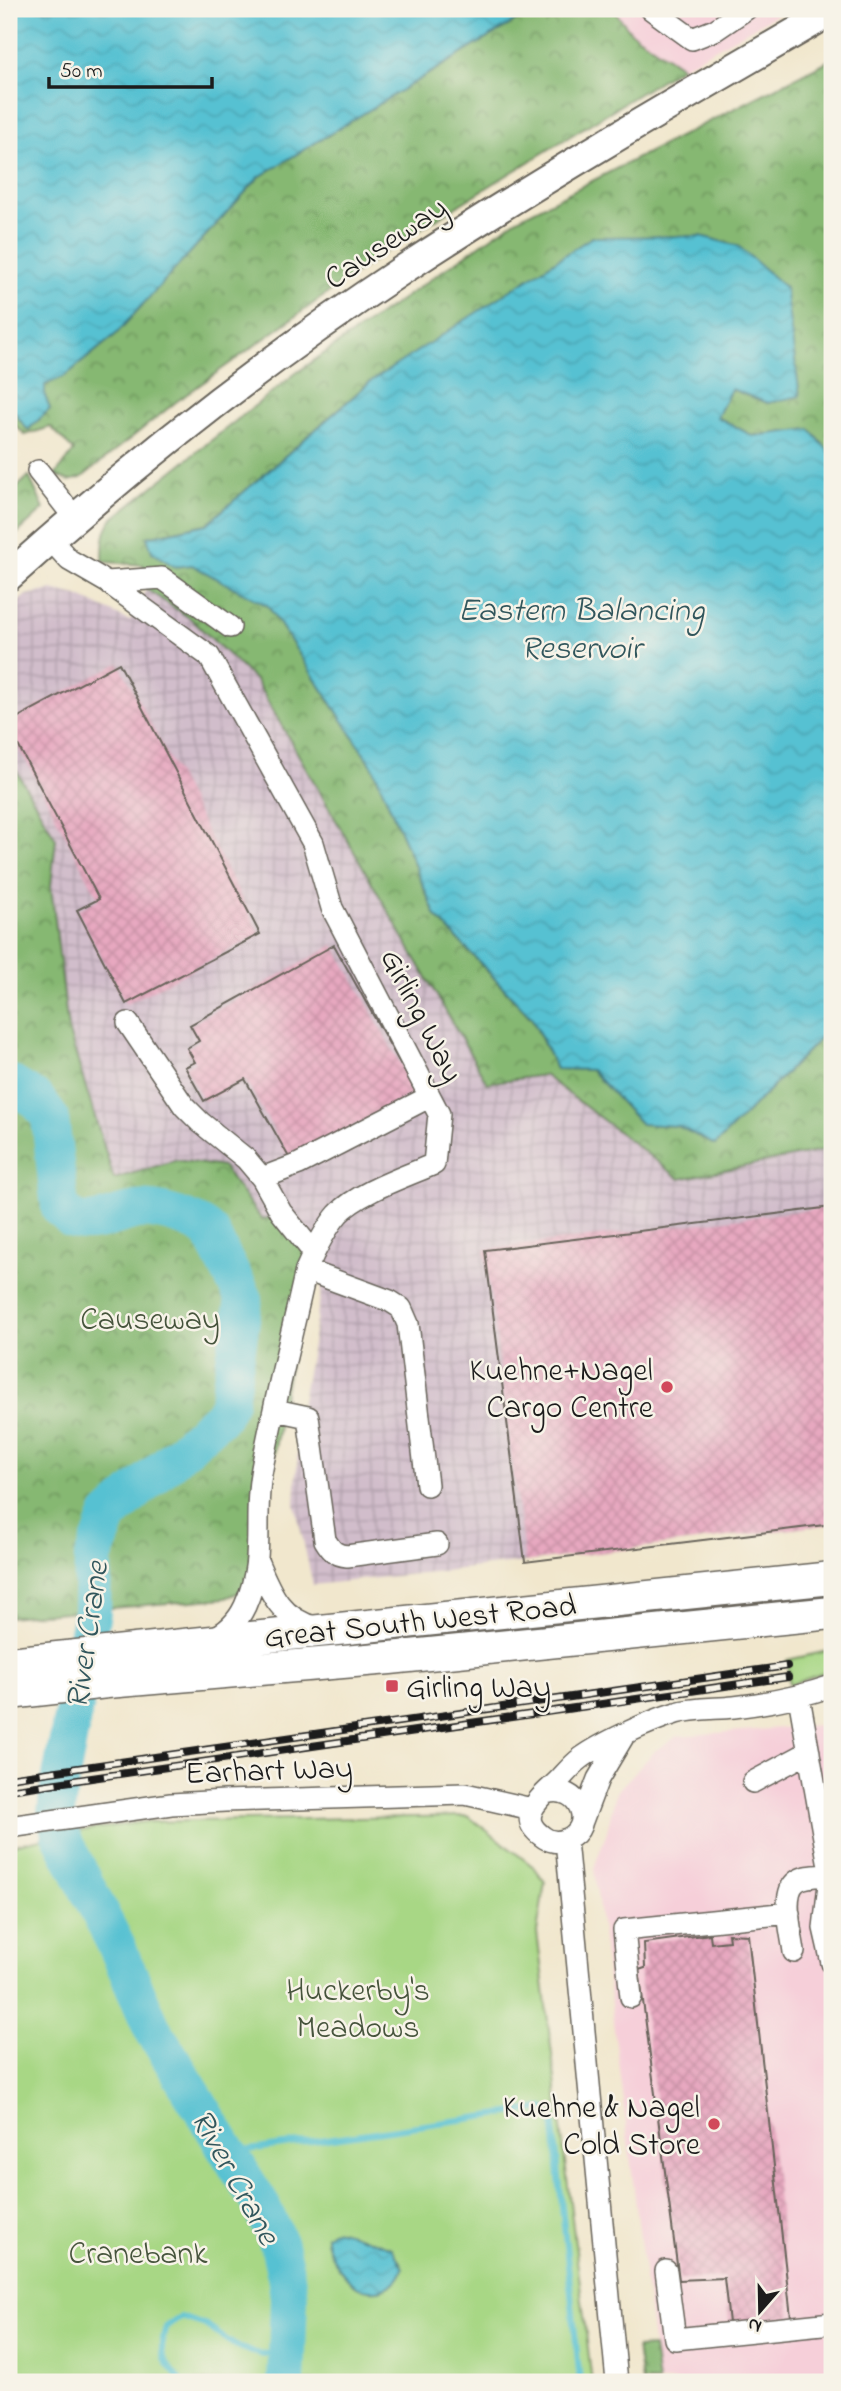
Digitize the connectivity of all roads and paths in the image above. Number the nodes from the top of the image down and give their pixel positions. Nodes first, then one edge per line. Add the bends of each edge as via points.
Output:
1 (651, 9) edge
2 (746, 9) edge
3 (832, 11) edge
4 (38, 471) dead end
5 (74, 517) junction
6 (50, 539) junction
7 (9, 576) edge
8 (107, 582) junction
9 (230, 627) dead end
10 (128, 1023) dead end
11 (429, 1097) junction
12 (262, 1178) junction
13 (310, 1262) junction
14 (275, 1410) junction
15 (427, 1485) dead end
16 (437, 1544) dead end
17 (258, 1563) junction
18 (832, 1577) edge
19 (832, 1613) edge
20 (330, 1629) junction
21 (206, 1642) junction
22 (9, 1663) edge
23 (111, 1667) junction
24 (43, 1674) junction
25 (832, 1686) edge
26 (9, 1693) edge
27 (799, 1697) junction
28 (624, 1735) junction
29 (809, 1752) junction
30 (754, 1782) dead end
31 (546, 1793) junction
32 (532, 1809) junction
33 (581, 1822) junction
34 (9, 1827) edge
35 (566, 1840) junction
36 (831, 1879) edge
37 (789, 1913) junction
38 (794, 1952) dead end
39 (832, 1963) edge
40 (631, 1997) dead end
41 (666, 2272) dead end
42 (832, 2323) edge
43 (617, 2382) edge

1 - 2 street via 692,39
3 - 5 main road, Causeway via 634,125 400,271 229,392
4 - 5 street
5 - 6 main road, Causeway
6 - 7 main road, Causeway
6 - 8 street, Girling Way via 69,560
8 - 9 street via 162,578
8 - 11 street, Girling Way via 209,656 313,843 332,908
10 - 12 street via 184,1106
11 - 12 street via 299,1164
11 - 13 street, Girling Way via 439,1114 434,1164 368,1193 339,1213
12 - 13 street
13 - 14 street, Girling Way
13 - 15 street via 401,1308 408,1324
14 - 16 street via 308,1417 325,1540 338,1555
14 - 17 street, Girling Way via 260,1477
17 - 20 street, Girling Way via 280,1606 294,1620
17 - 21 street, Girling Way via 239,1617
18 - 20 highway, Great South West Road
19 - 23 highway, Great South West Road via 390,1658
20 - 21 highway, Great South West Road
21 - 23 highway, Great South West Road
22 - 24 highway, Great South West Road
23 - 24 highway, Great South West Road
24 - 26 highway, Great South West Road
25 - 27 street
27 - 28 street via 677,1713
27 - 29 street
28 - 31 street via 580,1759
28 - 33 street via 598,1779
29 - 30 street
29 - 36 street
31 - 32 street
31 - 33 street via 562,1791 576,1799
32 - 34 street, Earhart Way via 465,1794 172,1804
32 - 35 street via 533,1825 542,1837
33 - 35 street
35 - 43 street
36 - 37 street via 797,1880 789,1890
36 - 39 street via 824,1928
37 - 38 street
37 - 40 street via 624,1930
41 - 42 street via 675,2339

